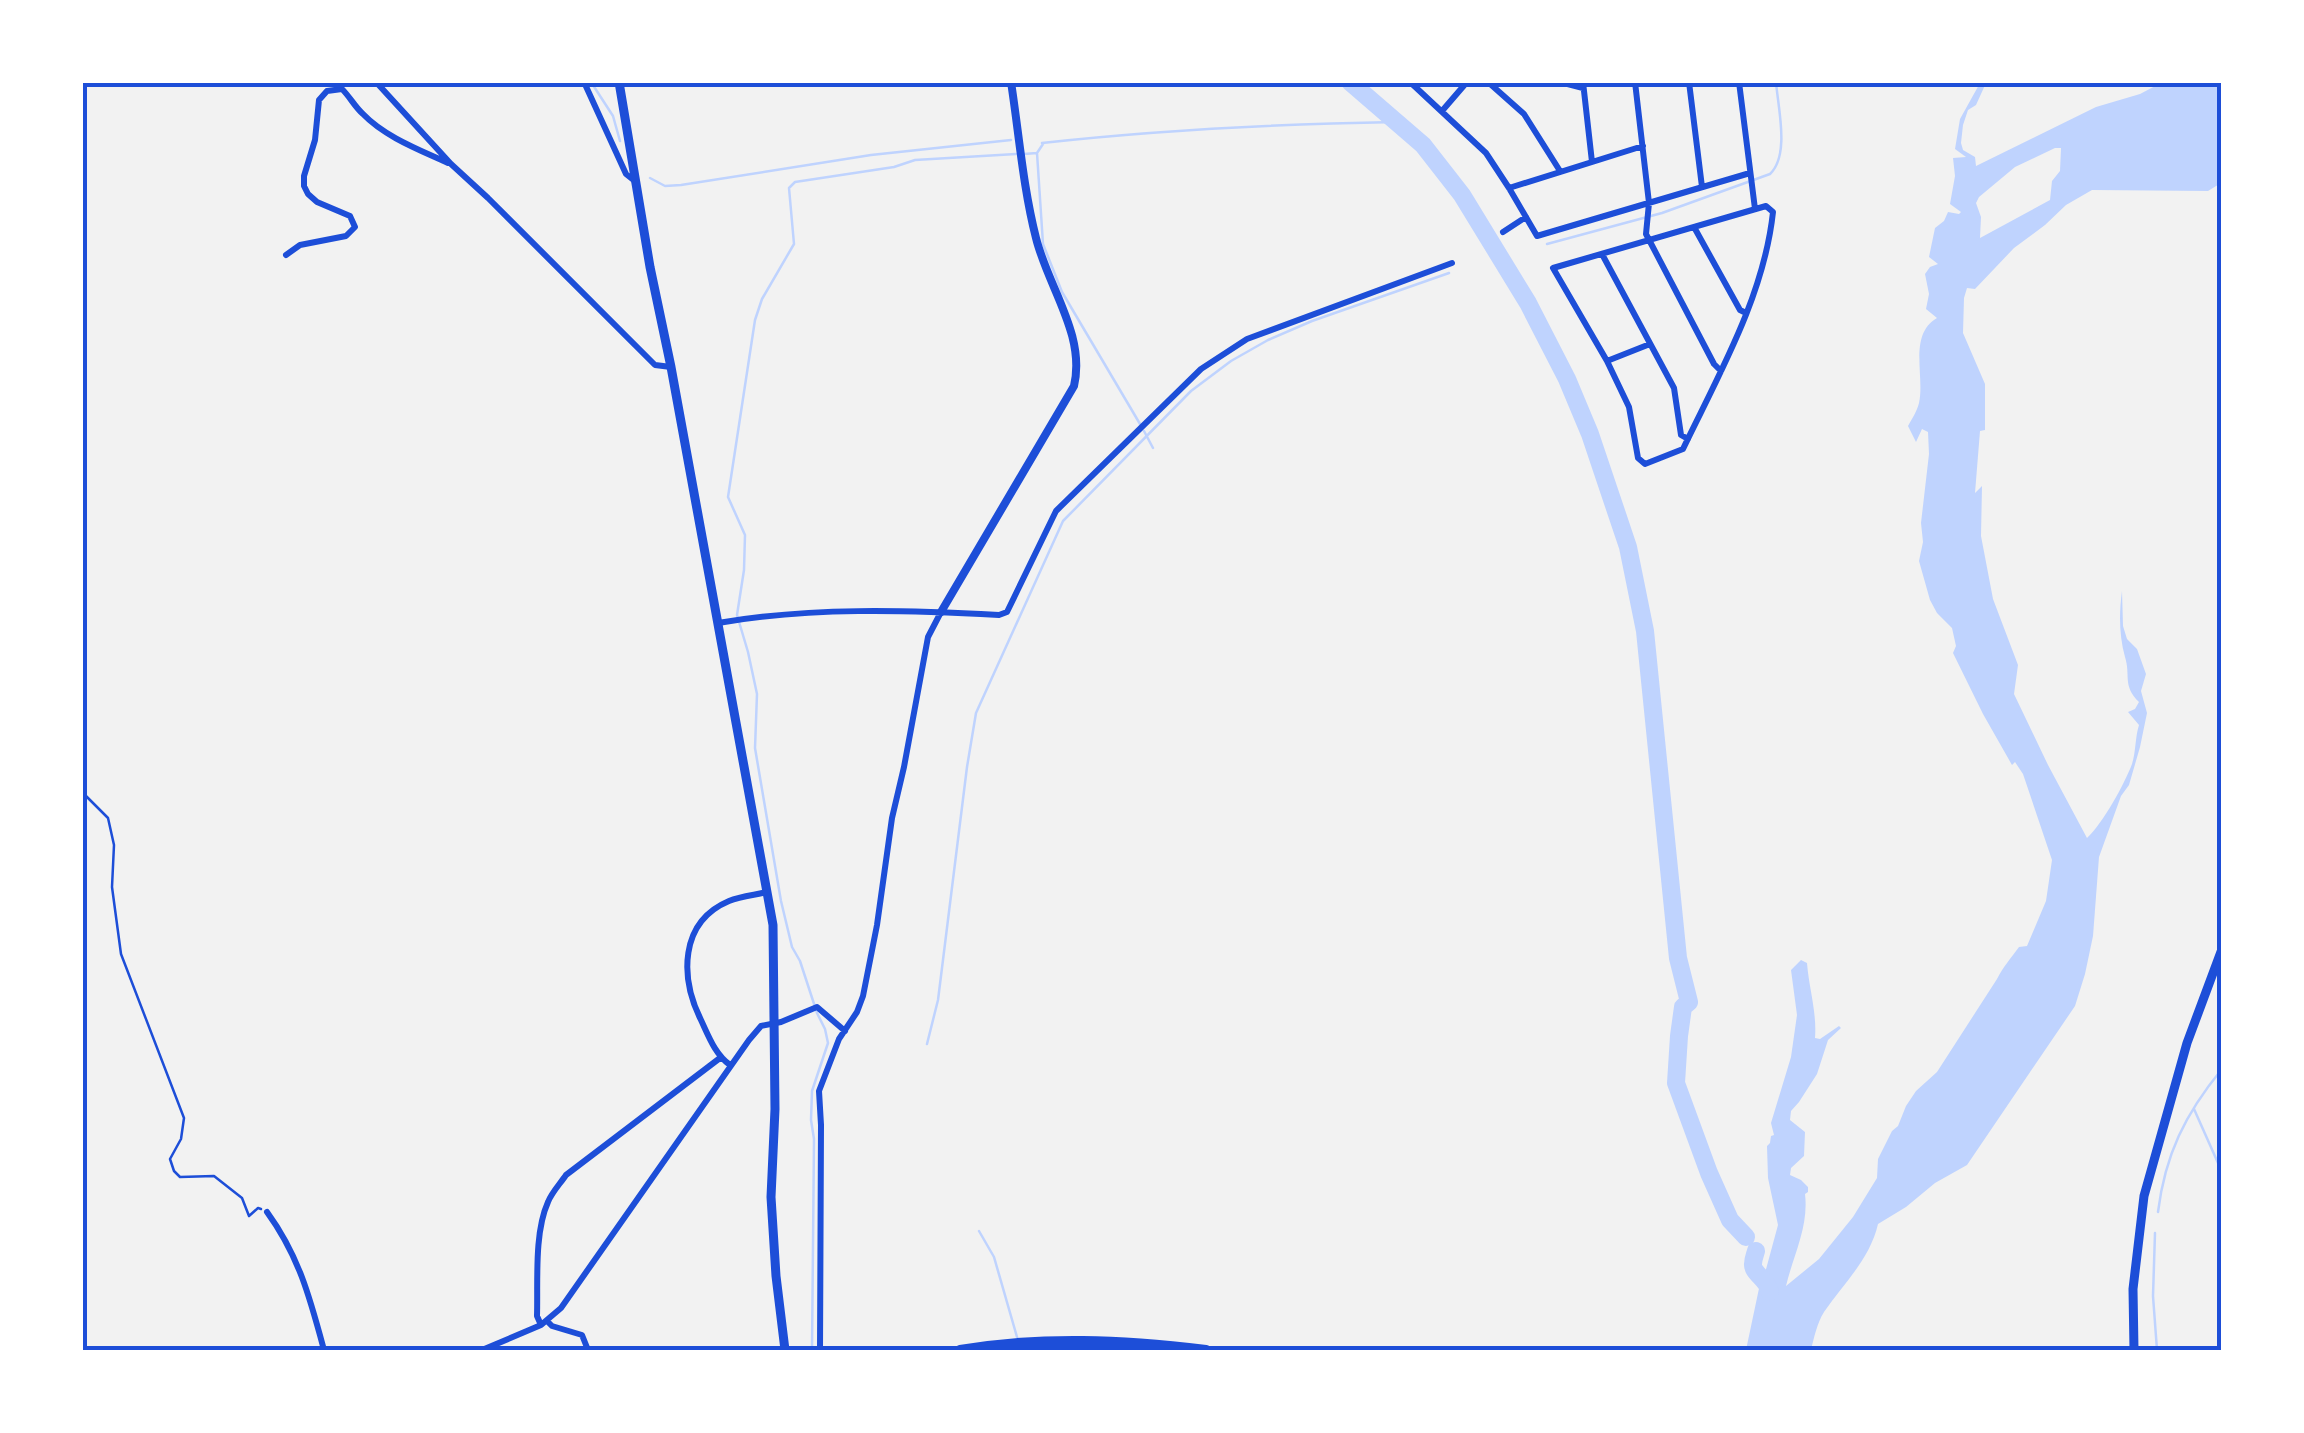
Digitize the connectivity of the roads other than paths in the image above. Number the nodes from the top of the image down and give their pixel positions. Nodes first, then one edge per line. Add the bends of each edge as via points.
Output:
1 (376, 82) edge
2 (584, 82) edge
3 (620, 82) edge
4 (1011, 82) edge
5 (1410, 82) edge
6 (1467, 82) edge
7 (1488, 82) edge
8 (1560, 82) edge
9 (1635, 82) edge
10 (1690, 82) edge
11 (1739, 82) edge
12 (1583, 86) edge
13 (1442, 112) junction
14 (1643, 146) junction
15 (1592, 162) junction
16 (451, 164) junction
17 (1560, 172) junction
18 (1750, 173) junction
19 (636, 182) junction
20 (1702, 187) junction
21 (1510, 188) junction
22 (1649, 203) junction
23 (1755, 210) junction
24 (1526, 216) junction
25 (1694, 227) junction
26 (1503, 232) dead end
27 (1650, 240) junction
28 (1602, 254) junction
29 (286, 255) dead end
30 (1452, 263) dead end
31 (1746, 313) junction
32 (1650, 344) junction
33 (1608, 361) junction
34 (671, 367) junction
35 (1721, 371) junction
36 (1688, 438) junction
37 (940, 612) junction
38 (718, 623) junction
39 (768, 892) junction
40 (2222, 949) edge
41 (773, 1024) junction
42 (844, 1030) junction
43 (720, 1058) junction
44 (730, 1065) junction
45 (267, 1212) road end
46 (544, 1323) junction
47 (324, 1350) edge
48 (482, 1350) edge
49 (588, 1350) edge
50 (785, 1350) edge
51 (820, 1350) edge
52 (960, 1350) edge
53 (1206, 1350) edge
54 (2134, 1350) edge

1 - 16 street
2 - 19 street via 626,174
3 - 19 main road
4 - 37 street via 1034,231 1077,352 1078,373
5 - 13 street
6 - 13 street
7 - 17 street via 1524,114
8 - 12 street
9 - 14 street
10 - 20 street
11 - 18 street
12 - 15 street
13 - 21 street via 1486,153
14 - 15 street
14 - 22 street
15 - 17 street
16 - 29 street via 372,122 342,89 327,91 319,100 304,186 356,226 346,236 300,245
16 - 34 street via 655,365
17 - 21 street
18 - 20 street
18 - 23 street
19 - 34 main road
20 - 22 street
21 - 24 street
22 - 24 street via 1538,236
22 - 27 street
23 - 25 street
23 - 31 street via 1766,206 1773,212 1771,235
24 - 26 street
25 - 27 street
25 - 31 street
27 - 28 street
27 - 35 street
28 - 32 street
28 - 33 street via 1553,268
30 - 37 street via 1247,339 1201,369 1056,511 1007,612
31 - 35 street
32 - 33 street
32 - 36 street via 1674,388
33 - 36 street via 1628,407 1638,458 1645,464 1683,449
34 - 38 main road
35 - 36 street
37 - 38 street via 811,612
37 - 42 street via 925,651 863,996
38 - 39 main road
39 - 41 main road
39 - 43 street via 712,910 689,942 688,987
40 - 54 main road via 2187,1043 2144,1196
41 - 42 street via 818,1007
41 - 44 street via 761,1026
41 - 50 main road via 771,1197
42 - 51 street via 819,1090
43 - 44 street
43 - 46 street via 566,1175 553,1192 540,1232 537,1316
44 - 46 street via 561,1308
45 - 47 street via 300,1268
46 - 48 street
46 - 49 street via 582,1334
52 - 53 highway via 1060,1340

